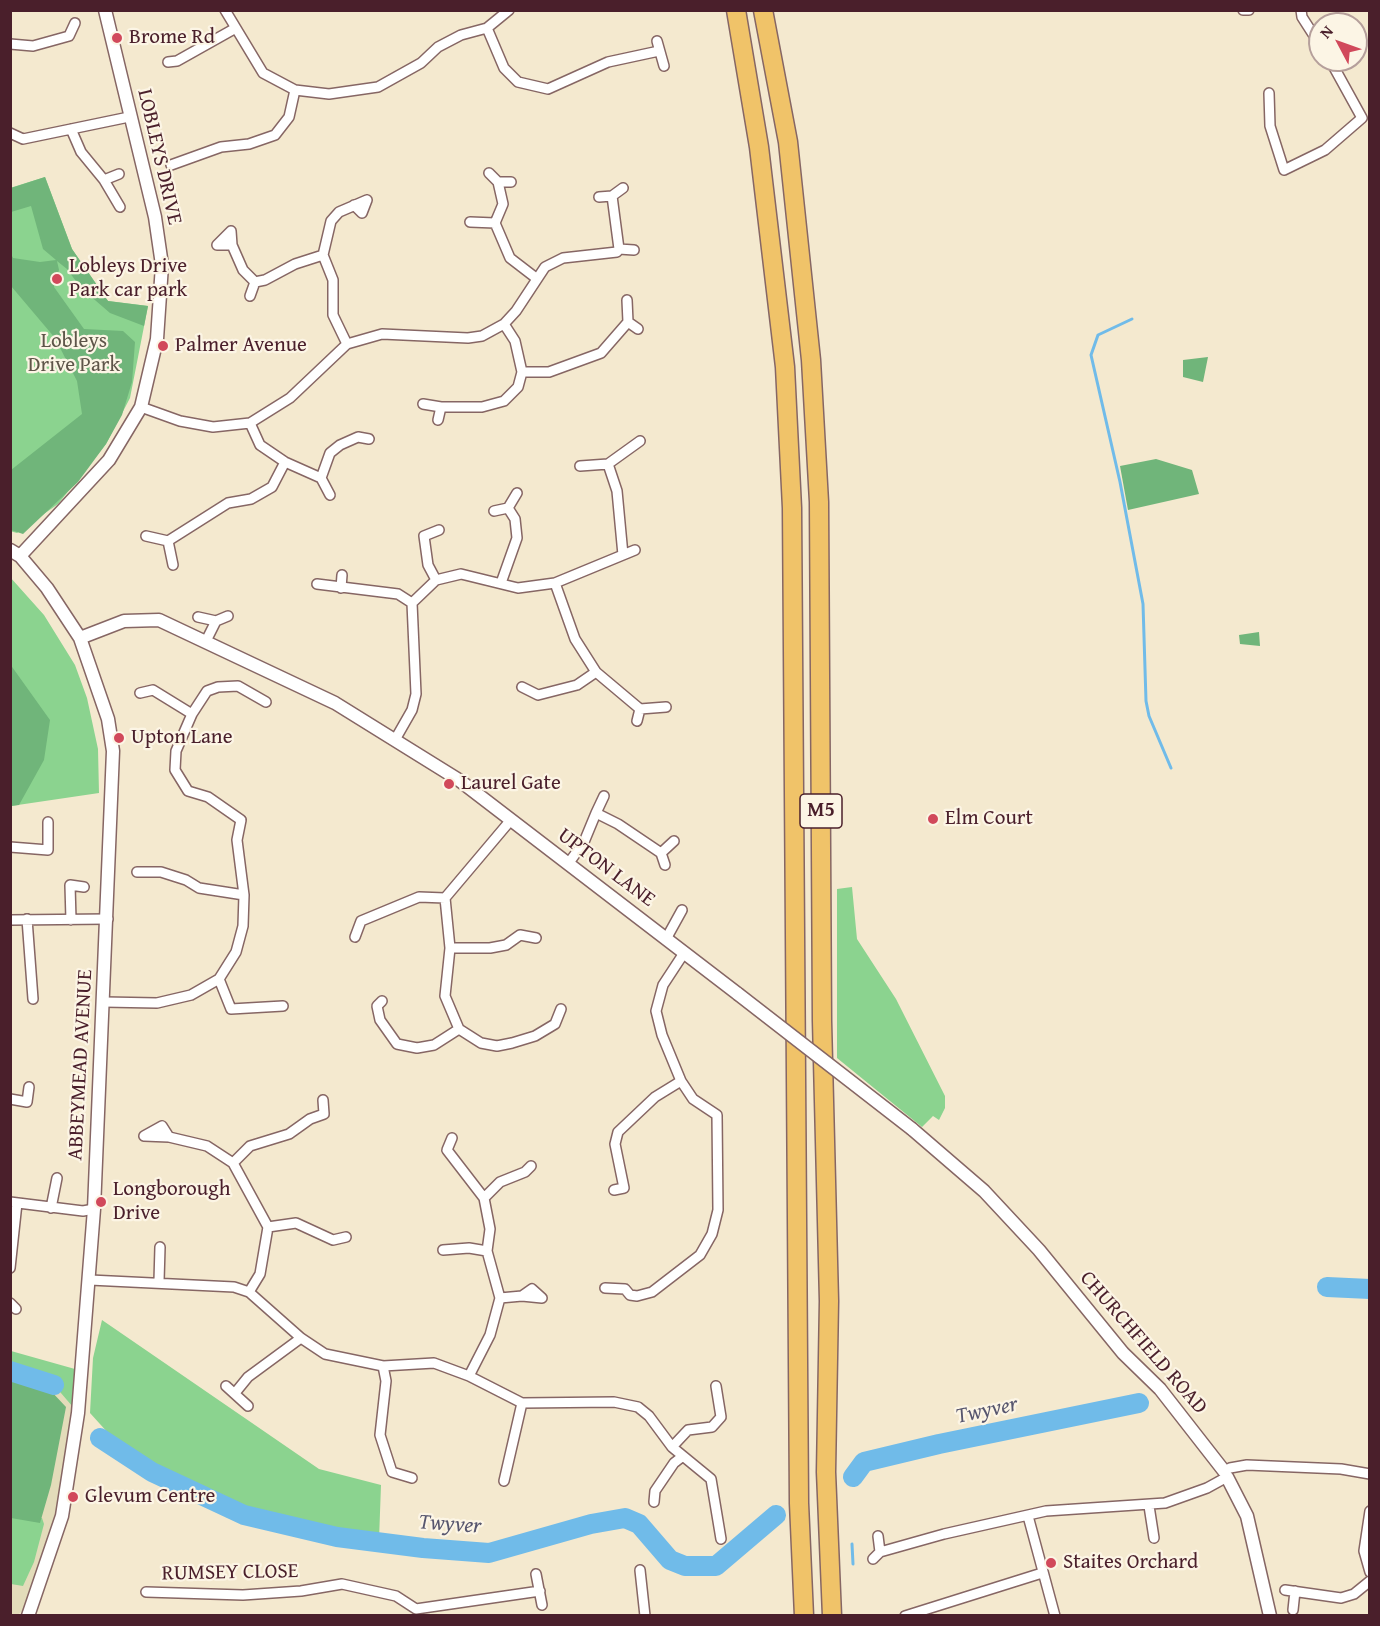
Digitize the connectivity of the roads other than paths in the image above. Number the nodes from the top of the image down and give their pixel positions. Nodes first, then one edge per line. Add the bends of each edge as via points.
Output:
1 (105, 10) edge
2 (225, 10) edge
3 (509, 10) edge
4 (736, 10) edge
5 (763, 10) edge
6 (1243, 10) edge
7 (1248, 10) edge
8 (1301, 10) edge
9 (75, 23) dead end
10 (1308, 26) edge
11 (487, 28) junction
12 (234, 29) junction
13 (10, 44) edge
14 (168, 62) dead end
15 (664, 66) dead end
16 (1337, 72) edge
17 (295, 90) junction
18 (1269, 93) dead end
19 (129, 117) junction
20 (1366, 120) edge
21 (71, 129) junction
22 (10, 133) edge
23 (203, 152) junction
24 (209, 161) dead end
25 (171, 165) dead end
26 (489, 172) dead end
27 (118, 174) dead end
28 (104, 180) junction
29 (498, 182) junction
30 (511, 182) dead end
31 (623, 188) dead end
32 (612, 196) junction
33 (599, 197) dead end
34 (367, 200) dead end
35 (120, 207) dead end
36 (470, 222) dead end
37 (495, 223) junction
38 (232, 245) junction
39 (619, 249) junction
40 (634, 250) dead end
41 (323, 255) junction
42 (536, 278) junction
43 (255, 282) junction
44 (250, 296) dead end
45 (625, 305) dead end
46 (628, 322) junction
47 (504, 324) junction
48 (638, 329) dead end
49 (347, 344) junction
50 (522, 372) junction
51 (423, 404) dead end
52 (141, 407) junction
53 (441, 407) junction
54 (438, 420) dead end
55 (250, 423) junction
56 (364, 438) dead end
57 (640, 441) dead end
58 (285, 462) junction
59 (608, 465) junction
60 (580, 466) dead end
61 (321, 478) junction
62 (518, 493) dead end
63 (330, 495) dead end
64 (508, 508) junction
65 (494, 511) dead end
66 (439, 530) dead end
67 (146, 536) dead end
68 (168, 541) junction
69 (635, 550) dead end
70 (15, 553) edge
71 (623, 555) junction
72 (173, 565) dead end
73 (342, 575) dead end
74 (436, 580) junction
75 (555, 583) junction
76 (317, 584) dead end
77 (501, 584) junction
78 (341, 588) junction
79 (412, 603) junction
80 (228, 616) dead end
81 (198, 617) dead end
82 (216, 621) junction
83 (80, 638) junction
84 (206, 641) junction
85 (596, 672) junction
86 (522, 687) dead end
87 (140, 693) dead end
88 (266, 702) dead end
89 (666, 707) dead end
90 (640, 709) junction
91 (192, 714) junction
92 (637, 721) dead end
93 (396, 738) junction
94 (604, 796) dead end
95 (596, 813) junction
96 (510, 821) junction
97 (48, 822) dead end
98 (674, 842) dead end
99 (10, 847) edge
100 (661, 853) junction
101 (568, 864) junction
102 (665, 865) dead end
103 (137, 872) dead end
104 (84, 887) dead end
105 (244, 895) junction
106 (444, 898) junction
107 (682, 910) dead end
108 (352, 912) dead end
109 (27, 919) junction
110 (10, 920) edge
111 (71, 920) junction
112 (108, 920) junction
113 (361, 921) junction
114 (516, 925) dead end
115 (520, 935) junction
116 (355, 937) dead end
117 (536, 938) dead end
118 (666, 939) junction
119 (450, 948) junction
120 (684, 953) junction
121 (219, 979) junction
122 (33, 999) dead end
123 (382, 1001) dead end
124 (104, 1002) junction
125 (283, 1006) dead end
126 (561, 1009) dead end
127 (459, 1029) junction
128 (681, 1081) junction
129 (29, 1087) dead end
130 (10, 1099) edge
131 (323, 1100) dead end
132 (917, 1132) joint
133 (144, 1136) dead end
134 (452, 1138) dead end
135 (233, 1163) junction
136 (528, 1172) dead end
137 (60, 1183) dead end
138 (614, 1190) dead end
139 (484, 1198) junction
140 (14, 1203) edge
141 (51, 1208) junction
142 (94, 1209) junction
143 (268, 1227) junction
144 (346, 1237) dead end
145 (159, 1247) dead end
146 (443, 1250) dead end
147 (487, 1251) junction
148 (10, 1268) edge
149 (90, 1280) junction
150 (159, 1281) junction
151 (605, 1288) dead end
152 (249, 1292) junction
153 (522, 1296) dead end
154 (500, 1298) junction
155 (301, 1338) junction
156 (383, 1366) junction
157 (469, 1376) junction
158 (226, 1386) dead end
159 (716, 1386) dead end
160 (235, 1393) junction
161 (522, 1403) junction
162 (248, 1406) dead end
163 (672, 1447) junction
164 (683, 1456) junction
165 (506, 1469) junction
166 (517, 1472) dead end
167 (1226, 1474) junction
168 (1370, 1474) edge
169 (412, 1478) dead end
170 (504, 1481) dead end
171 (654, 1502) dead end
172 (1149, 1506) junction
173 (1370, 1511) edge
174 (1028, 1516) junction
175 (878, 1536) dead end
176 (1154, 1538) dead end
177 (721, 1539) dead end
178 (880, 1552) junction
179 (873, 1560) dead end
180 (640, 1570) dead end
181 (1370, 1572) edge
182 (1042, 1574) junction
183 (536, 1575) dead end
184 (1370, 1581) edge
185 (644, 1585) junction
186 (632, 1586) dead end
187 (1285, 1590) dead end
188 (540, 1591) junction
189 (1295, 1591) junction
190 (147, 1592) dead end
191 (542, 1605) dead end
192 (29, 1610) edge
193 (1293, 1610) dead end
194 (416, 1612) edge
195 (925, 1612) edge
196 (16, 1616) edge
197 (645, 1616) edge
198 (804, 1616) edge
199 (831, 1616) edge
200 (905, 1616) edge
201 (1055, 1616) edge
202 (1270, 1616) edge

1 - 19 street, LOBLEYS DRIVE
2 - 12 street
3 - 11 street
4 - 198 highway, M5 via 759,147 785,367 792,508 798,1479
5 - 199 highway, M5 via 788,142 811,360 819,502 822,1021 829,1302 826,1472
6 - 7 street
8 - 10 street
9 - 13 street via 69,36 33,46
11 - 15 street via 504,68 518,82 548,89 608,62 658,46
11 - 17 street via 460,35 378,87 329,94
12 - 14 street via 177,61
12 - 17 street via 263,73
16 - 20 street
17 - 23 street via 289,117 275,135
18 - 20 street via 1270,126 1284,170 1325,150
19 - 21 street
19 - 52 street, LOBLEYS DRIVE via 155,217 162,265 157,339
21 - 22 street via 23,139
21 - 28 street via 81,152
23 - 24 street
23 - 25 street
26 - 29 street
27 - 28 street
28 - 35 street
29 - 30 street
29 - 37 street via 503,204
31 - 32 street
32 - 33 street
32 - 39 street
34 - 41 street via 339,212 331,222
36 - 37 street
37 - 42 street via 510,258
38 - 38 street via 231,231 217,245
38 - 43 street via 243,270
39 - 40 street
39 - 42 street via 563,258 545,267
41 - 43 street
41 - 49 street via 333,280 333,315
42 - 47 street
43 - 44 street
45 - 46 street
46 - 48 street
46 - 50 street via 601,353 549,372
47 - 49 street via 482,336 468,338 382,334
47 - 50 street via 515,341
49 - 55 street via 290,398
50 - 53 street via 518,387 504,401 482,407
51 - 53 street
52 - 55 street via 180,421 213,427
52 - 70 street, LOBLEYS DRIVE via 109,460
53 - 54 street
55 - 58 street via 260,445
56 - 61 street via 340,445 330,453
57 - 59 street
58 - 61 street
58 - 68 street via 272,487 251,499 228,503
59 - 60 street
59 - 71 street via 617,491
61 - 63 street
62 - 64 street
64 - 65 street
64 - 77 street via 515,519 517,538
66 - 74 street via 425,532 428,565
67 - 68 street
68 - 72 street
69 - 71 street
70 - 83 street, ABBEYMEAD AVENUE via 47,588
71 - 75 street
73 - 78 street
74 - 77 street via 460,574
74 - 79 street
75 - 77 street via 518,588
75 - 85 street via 575,639
76 - 78 street
78 - 79 street via 398,594
79 - 93 street via 416,693 412,710
80 - 82 street
81 - 82 street
82 - 84 street
83 - 84 street, UPTON LANE via 124,621 159,620
83 - 112 street, ABBEYMEAD AVENUE via 105,709 113,751
84 - 93 street, UPTON LANE via 318,694
85 - 86 street via 577,685 538,695
85 - 90 street
87 - 91 street via 153,690
88 - 91 street via 238,686 218,687 207,691
89 - 90 street
90 - 92 street
91 - 105 street via 176,751 177,776 188,791 208,797 241,820 237,840
93 - 96 street, UPTON LANE via 459,780
94 - 95 street
95 - 100 street
95 - 101 street via 584,842
96 - 101 street, UPTON LANE
96 - 106 street
97 - 99 street via 48,850
98 - 100 street
100 - 102 street
101 - 118 street, UPTON LANE
103 - 105 street via 161,872 199,888
104 - 111 street via 70,885
105 - 121 street via 243,926 236,952
106 - 113 street via 419,897
106 - 119 street
107 - 118 street
108 - 113 street
109 - 110 street
109 - 111 street
109 - 122 street
111 - 112 street
112 - 124 street, ABBEYMEAD AVENUE
113 - 116 street
114 - 115 street
115 - 117 street
115 - 119 street via 506,945 490,948
118 - 120 street, UPTON LANE
119 - 127 street via 445,996
120 - 128 street via 663,984 656,1011
120 - 132 street, UPTON LANE, bridge
121 - 124 street via 191,995 157,1003
121 - 125 street via 231,1009
123 - 127 street via 377,1005 380,1020 397,1044 405,1047 434,1045
124 - 142 street, ABBEYMEAD AVENUE
126 - 127 street via 559,1026 497,1046 481,1043
128 - 138 street via 614,1129 629,1186
128 - 151 street via 693,1099 717,1115 718,1210 712,1234 700,1255 652,1292 637,1296 625,1289
129 - 130 street via 27,1102
131 - 135 street via 324,1114 289,1134 250,1146
132 - 167 street, CHURCHFIELD ROAD via 984,1191 1039,1250 1123,1353 1160,1389
133 - 135 street via 207,1146
134 - 139 street via 447,1150
135 - 143 street
136 - 139 street via 500,1182
137 - 141 street
139 - 147 street via 490,1229
140 - 141 street
140 - 148 street
141 - 142 street
142 - 149 street, ABBEYMEAD AVENUE
143 - 144 street via 296,1223 333,1240
143 - 152 street via 260,1274
145 - 150 street
146 - 147 street
147 - 154 street
149 - 150 street
149 - 192 street, ABBEYMEAD AVENUE via 78,1413 62,1516
150 - 152 street via 234,1287
152 - 155 street
153 - 154 street
154 - 157 street via 490,1335
155 - 156 street via 325,1354
155 - 160 street via 248,1377
156 - 157 street via 434,1363
156 - 169 street via 386,1382 380,1435 392,1472
157 - 161 street
158 - 160 street
159 - 163 street via 721,1417 712,1427 688,1430
160 - 162 street
161 - 163 street via 626,1403 649,1416
161 - 165 street
163 - 164 street
164 - 171 street via 654,1491
164 - 177 street via 711,1479
165 - 166 street
165 - 170 street
167 - 168 street via 1247,1465
167 - 172 street via 1207,1488
167 - 202 street, CHURCHFIELD ROAD via 1247,1516
172 - 174 street via 1071,1508
172 - 176 street
173 - 181 street via 1364,1551
174 - 178 street
174 - 182 street
175 - 178 street
178 - 179 street
180 - 185 street
182 - 195 street
182 - 201 street
183 - 188 street
184 - 189 street via 1354,1594 1341,1598
185 - 186 street
185 - 197 street
187 - 189 street
188 - 191 street
188 - 194 street, RUMSEY CLOSE
189 - 193 street
190 - 194 street, RUMSEY CLOSE via 243,1595 342,1584 396,1596
192 - 196 street, ABBEYMEAD AVENUE
195 - 200 street

